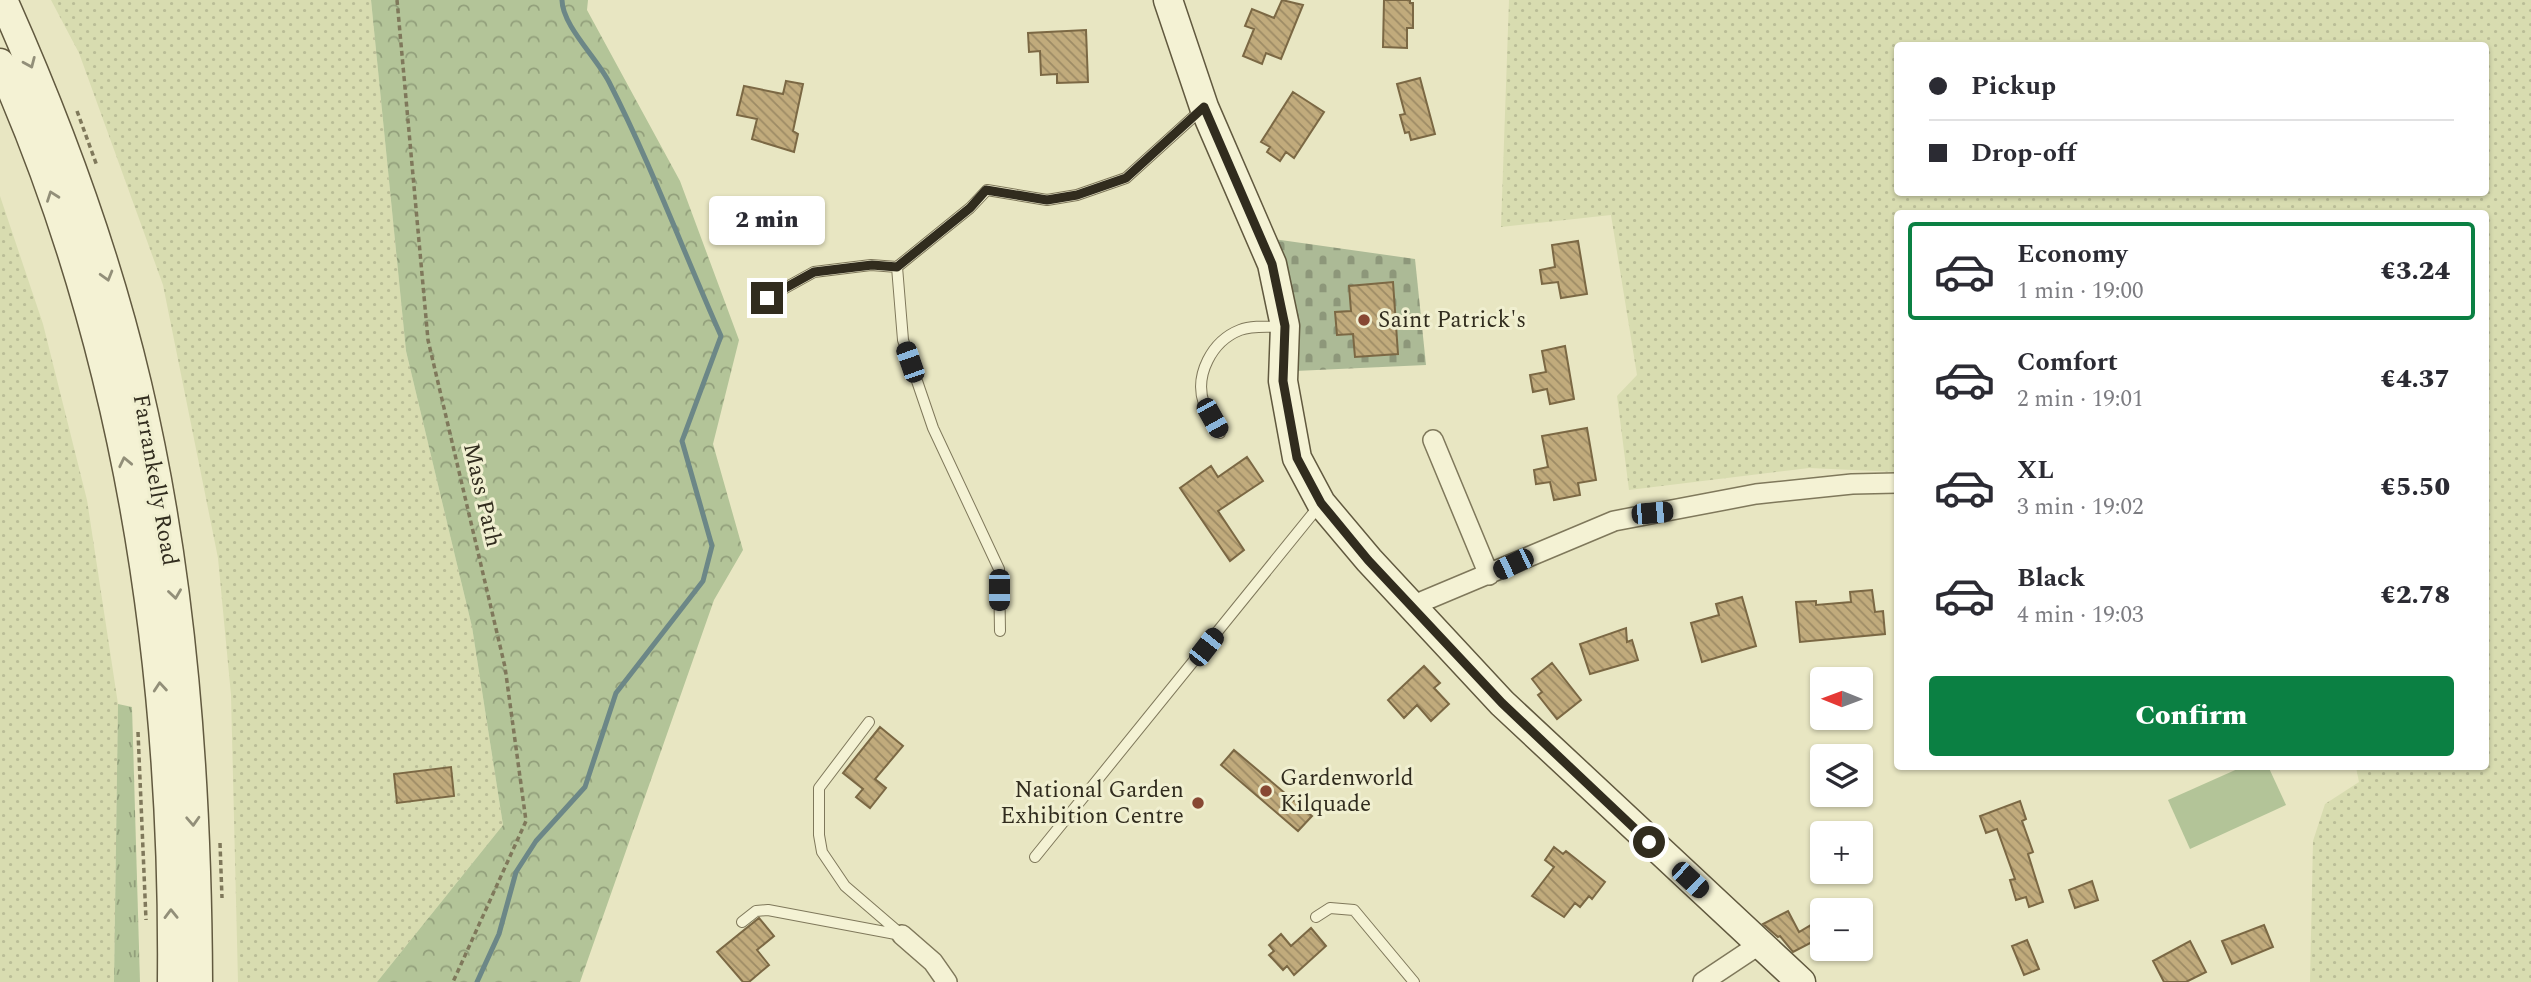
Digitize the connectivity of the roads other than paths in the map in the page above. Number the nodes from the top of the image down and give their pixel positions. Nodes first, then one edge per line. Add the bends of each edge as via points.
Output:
1 (3, 0) edge
2 (1168, 0) edge
3 (0, 63) edge
4 (1204, 107) junction
5 (897, 267) junction
6 (767, 298) dead end
7 (1285, 326) junction
8 (1220, 433) dead end
9 (1433, 440) dead end
10 (1894, 483) edge
11 (1321, 503) junction
12 (1489, 575) junction
13 (1414, 605) junction
14 (999, 631) dead end
15 (869, 722) dead end
16 (1035, 857) dead end
17 (1316, 917) dead end
18 (742, 922) dead end
19 (902, 935) junction
20 (1760, 944) junction
21 (172, 982) edge
22 (198, 982) edge
23 (947, 982) edge
24 (1414, 982) edge
25 (1703, 982) edge
26 (1801, 982) edge

1 -> 22 main road, Farrankelly Road via 61,139 140,396 165,523 189,718
2 - 4 main road
21 -> 3 main road, Farrankelly Road via 162,711 136,515 110,390 76,264
4 - 5 lane via 1126,178 1047,200 986,190
4 - 7 main road via 1272,264
5 - 6 lane via 814,272
5 - 14 lane via 902,340 933,428 999,569
7 - 8 lane via 1241,330 1220,343 1205,364 1201,382 1204,404
7 - 11 main road via 1283,381 1297,458
9 - 12 street
10 - 12 street via 1756,494 1614,521
11 - 13 main road via 1368,560
11 - 16 lane
12 - 13 street
13 - 20 main road via 1502,703
15 - 19 lane via 819,788 819,835 822,852 845,886
17 - 24 lane via 1330,908 1354,910
18 - 19 lane via 756,911 768,910
19 - 23 street via 933,962
20 - 25 street
20 - 26 main road

